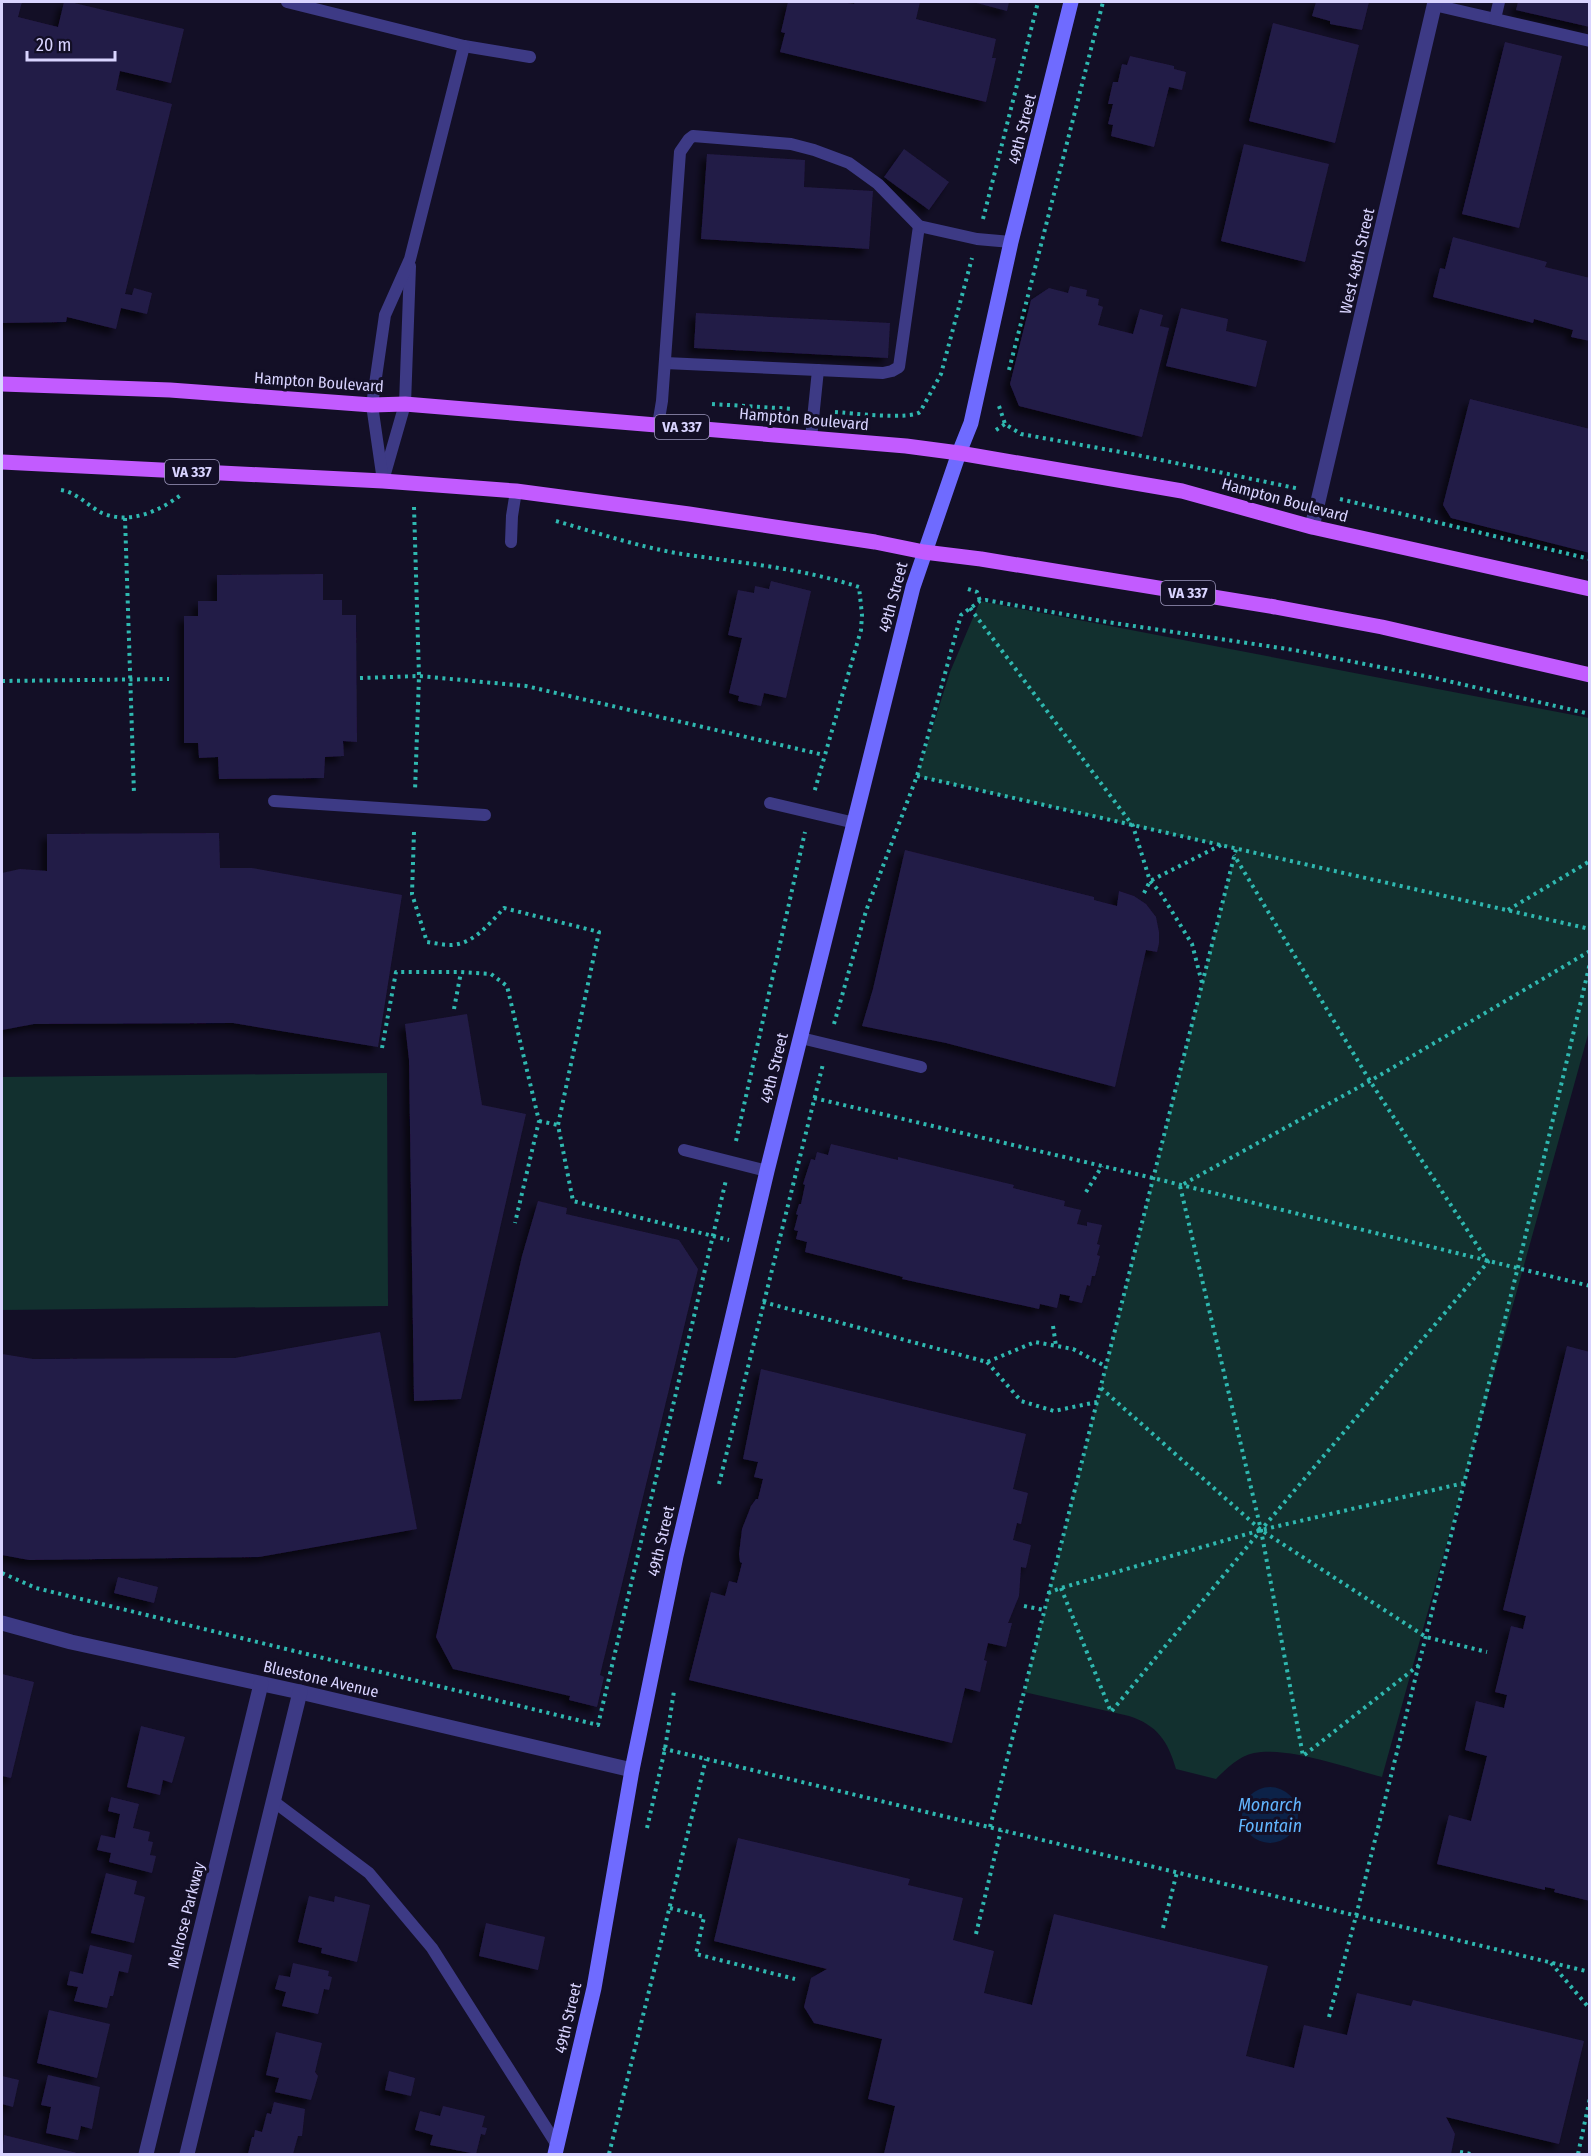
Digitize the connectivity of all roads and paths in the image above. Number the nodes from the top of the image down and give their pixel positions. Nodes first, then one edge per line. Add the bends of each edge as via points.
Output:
1 (287, 2) edge
2 (1038, 2) edge
3 (1071, 2) edge
4 (1103, 2) edge
5 (1499, 2) edge
6 (1435, 3) edge
7 (1495, 19) junction
8 (1590, 41) edge
9 (464, 45) junction
10 (530, 57) dead end
11 (919, 226) junction
12 (977, 239) junction
13 (1011, 242) junction
14 (410, 259) junction
15 (665, 363) junction
16 (818, 370) junction
17 (1008, 373) dead end
18 (2, 384) edge
19 (1002, 395) dead end
20 (405, 404) junction
21 (709, 404) dead end
22 (372, 405) junction
23 (815, 411) junction
24 (1005, 424) junction
25 (658, 425) junction
26 (996, 430) dead end
27 (811, 438) junction
28 (959, 453) junction
29 (2, 462) edge
30 (383, 481) junction
31 (58, 489) dead end
32 (185, 491) dead end
33 (516, 491) junction
34 (1320, 494) junction
35 (403, 506) dead end
36 (414, 507) junction
37 (425, 508) dead end
38 (125, 518) junction
39 (554, 520) dead end
40 (1312, 527) junction
41 (511, 542) dead end
42 (924, 552) junction
43 (1590, 559) edge
44 (978, 583) dead end
45 (968, 589) dead end
46 (1590, 589) edge
47 (977, 592) junction
48 (980, 602) junction
49 (970, 608) junction
50 (1590, 675) edge
51 (420, 676) junction
52 (360, 678) dead end
53 (169, 679) dead end
54 (131, 680) junction
55 (2, 681) edge
56 (1590, 714) edge
57 (824, 755) junction
58 (917, 776) junction
59 (134, 794) dead end
60 (274, 801) dead end
61 (770, 803) dead end
62 (414, 812) junction
63 (809, 813) junction
64 (485, 815) dead end
65 (855, 823) junction
66 (1133, 826) junction
67 (1221, 845) junction
68 (1236, 849) junction
69 (1234, 855) junction
70 (1590, 861) edge
71 (1150, 881) junction
72 (1144, 893) dead end
73 (1508, 910) junction
74 (1590, 929) edge
75 (1590, 951) edge
76 (1590, 963) edge
77 (1589, 971) edge
78 (460, 972) junction
79 (1202, 983) junction
80 (454, 1009) dead end
81 (801, 1038) junction
82 (828, 1045) junction
83 (382, 1048) dead end
84 (921, 1067) dead end
85 (1370, 1081) junction
86 (814, 1098) junction
87 (539, 1121) junction
88 (558, 1125) junction
89 (684, 1150) dead end
90 (731, 1162) junction
91 (1102, 1166) junction
92 (767, 1171) junction
93 (1153, 1178) junction
94 (1180, 1186) junction
95 (1086, 1192) dead end
96 (515, 1223) dead end
97 (712, 1237) junction
98 (750, 1245) junction
99 (776, 1250) junction
100 (1488, 1262) junction
101 (1518, 1267) junction
102 (1590, 1286) edge
103 (763, 1302) junction
104 (1053, 1326) dead end
105 (1056, 1346) junction
106 (987, 1362) junction
107 (1105, 1366) junction
108 (1100, 1388) junction
109 (1097, 1402) junction
110 (1464, 1483) junction
111 (716, 1495) dead end
112 (1261, 1530) junction
113 (2, 1573) edge
114 (1061, 1588) junction
115 (1048, 1593) junction
116 (1024, 1606) dead end
117 (1044, 1610) junction
118 (2, 1623) edge
119 (1426, 1637) junction
120 (1487, 1652) dead end
121 (1419, 1665) junction
122 (261, 1684) junction
123 (674, 1690) dead end
124 (300, 1692) junction
125 (665, 1749) junction
126 (706, 1759) junction
127 (632, 1770) junction
128 (273, 1801) junction
129 (990, 1827) junction
130 (647, 1830) dead end
131 (1001, 1830) junction
132 (1177, 1872) junction
133 (670, 1908) junction
134 (1356, 1916) junction
135 (1163, 1928) dead end
136 (976, 1934) dead end
137 (1551, 1963) junction
138 (1590, 1972) edge
139 (795, 1979) dead end
140 (1590, 2009) edge
141 (1329, 2017) dead end
142 (1590, 2098) edge
143 (556, 2150) edge
144 (1460, 2152) dead end
145 (146, 2154) edge
146 (187, 2154) edge
147 (609, 2154) edge
148 (1471, 2154) edge
149 (1578, 2154) edge

1 - 9 lane
2 - 12 path
3 - 13 street, 49th Street
4 - 17 path
5 - 7 lane
6 - 7 lane
6 - 34 street, West 48th Street
7 - 8 lane
9 - 10 lane
9 - 14 lane
11 - 12 lane
11 - 15 lane via 878,184 849,163 791,144 693,136 680,152
11 - 16 lane via 899,367 883,373
12 - 13 lane
12 - 23 path via 941,374 920,412 894,416
13 - 28 street, 49th Street via 971,423
14 - 20 lane
14 - 22 lane via 385,315
15 - 16 lane
15 - 25 lane
16 - 23 lane
18 - 22 main road, Hampton Boulevard / VA 337 via 170,390
19 - 24 path via 999,407
20 - 22 main road, Hampton Boulevard / VA 337
20 - 25 main road, Hampton Boulevard / VA 337
20 - 30 lane
21 - 23 path
22 - 30 lane
23 - 27 lane
24 - 26 path
24 - 34 path via 1021,434
25 - 27 main road, Hampton Boulevard / VA 337
27 - 28 main road, Hampton Boulevard / VA 337
28 - 40 main road, Hampton Boulevard / VA 337 via 1182,491
28 - 42 street, 49th Street
29 - 30 main road, VA 337
30 - 33 main road, VA 337
31 - 38 path via 68,491 102,513
32 - 38 path via 158,509
33 - 41 lane
33 - 42 main road, VA 337
34 - 40 street, West 48th Street
34 - 43 path
35 - 36 path
36 - 37 path
36 - 51 path
38 - 54 path
39 - 57 path via 679,553 810,572 859,586 861,630
40 - 46 main road, Hampton Boulevard / VA 337
42 - 50 main road, VA 337 via 1382,627
42 - 65 street, 49th Street
44 - 47 path
45 - 47 path
47 - 48 path
48 - 49 path
48 - 56 path via 1294,650
49 - 58 path via 961,615
49 - 66 path
51 - 52 path
51 - 57 path via 526,686
51 - 62 path
53 - 54 path
54 - 55 path
54 - 59 path
57 - 63 path
58 - 66 path
58 - 82 path via 866,911
60 - 62 lane
61 - 63 lane
62 - 64 lane
62 - 88 path via 412,894 428,942 452,945 472,939 504,908 599,932
63 - 65 lane
63 - 90 path
65 - 81 street, 49th Street
66 - 67 path
66 - 71 path
67 - 68 path
67 - 71 path
68 - 69 path
68 - 73 path
69 - 79 path
69 - 85 path
70 - 73 path
71 - 72 path
71 - 79 path via 1192,944
73 - 74 path
75 - 85 path
76 - 77 path
77 - 101 path
78 - 80 path
78 - 83 path via 396,972
78 - 87 path via 491,974 507,986
79 - 93 path
81 - 82 lane
81 - 92 street, 49th Street
82 - 84 lane
82 - 86 path
85 - 94 path
85 - 100 path
86 - 91 path
86 - 99 path
87 - 88 path
87 - 96 path
88 - 97 path via 573,1201
89 - 90 lane
90 - 92 lane
90 - 97 path
91 - 93 path
91 - 95 path
92 - 98 street, 49th Street
93 - 94 path
93 - 107 path
94 - 100 path
94 - 112 path
97 - 98 path
97 - 113 path via 598,1725 36,1588
98 - 99 path
98 - 127 street, 49th Street via 676,1556
99 - 103 path
100 - 101 path
100 - 112 path
101 - 102 path
101 - 110 path
103 - 106 path
103 - 111 path
104 - 105 path
105 - 106 path via 1035,1342
105 - 107 path via 1073,1349
106 - 109 path via 1022,1401 1054,1411
107 - 108 path
108 - 109 path
108 - 112 path
109 - 115 path
110 - 112 path
110 - 119 path
112 - 114 path
112 - 114 path via 1111,1712
112 - 119 path
112 - 121 path via 1303,1756
114 - 115 path
115 - 117 path
116 - 117 path
117 - 129 path
118 - 122 street, Bluestone Avenue
119 - 120 path
119 - 121 path
121 - 134 path
122 - 124 street, Bluestone Avenue
122 - 145 street, Melrose Parkway
123 - 125 path
124 - 127 street, Bluestone Avenue
124 - 128 street
125 - 126 path
125 - 130 path
126 - 129 path
126 - 133 path
127 - 143 street, 49th Street via 594,1988
128 - 143 lane via 369,1873 432,1948
128 - 146 street
129 - 131 path
131 - 132 path
131 - 136 path
132 - 134 path
132 - 135 path
133 - 139 path via 704,1917 696,1954
133 - 147 path
134 - 137 path
134 - 141 path
137 - 138 path
137 - 140 path
142 - 149 path
144 - 148 path

